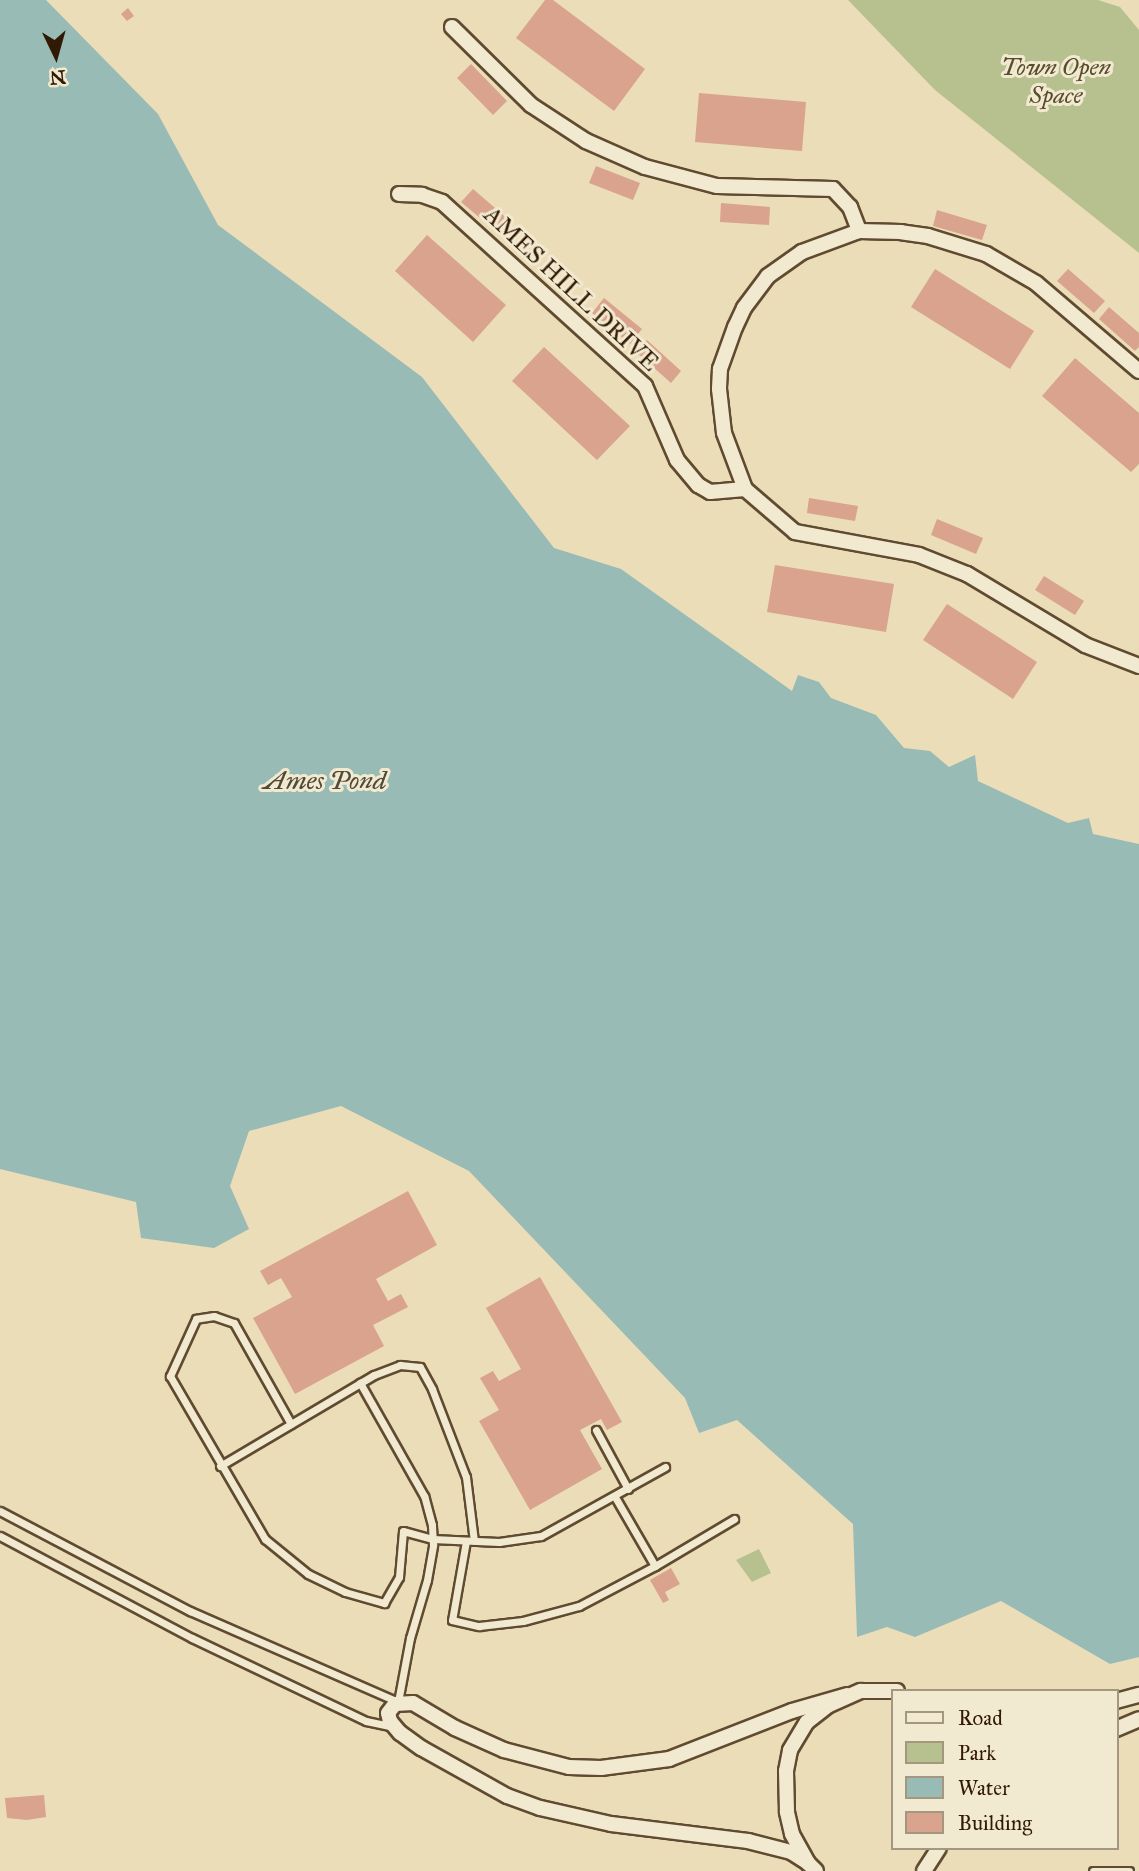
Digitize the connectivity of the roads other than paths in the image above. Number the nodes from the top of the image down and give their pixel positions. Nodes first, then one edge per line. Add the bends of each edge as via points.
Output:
1 (452, 27) dead end
2 (399, 194) dead end
3 (859, 231) junction
4 (1139, 371) edge
5 (745, 489) junction
6 (1139, 666) edge
7 (360, 1383) junction
8 (291, 1424) junction
9 (596, 1430) dead end
10 (220, 1466) junction
11 (665, 1467) dead end
12 (628, 1489) junction
13 (615, 1497) junction
14 (0, 1511) edge
15 (734, 1519) dead end
16 (0, 1536) edge
17 (432, 1539) junction
18 (470, 1541) junction
19 (654, 1566) junction
20 (890, 1691) edge
21 (847, 1695) junction
22 (1139, 1695) edge
23 (1118, 1700) edge
24 (398, 1702) junction
25 (1139, 1719) edge
26 (394, 1727) junction
27 (1118, 1728) edge
28 (938, 1850) edge
29 (812, 1867) edge
30 (924, 1871) edge
31 (1093, 1871) edge
32 (1129, 1871) edge

1 - 3 street via 531,105 586,141 645,167 717,186 833,189 850,207
2 - 5 street, AMES HILL DRIVE via 442,202 645,386 677,460 698,485 710,492
3 - 4 street via 928,236 986,254 1036,283
3 - 5 street via 802,252 768,276 730,337 720,369 720,410 731,457
5 - 6 street via 795,533 919,555 967,574 1085,645
7 - 8 lane
7 - 17 lane via 424,1496
7 - 18 lane via 400,1365 420,1367 466,1478
8 - 10 lane
8 - 10 lane via 234,1323 214,1316 196,1319 170,1377
9 - 12 lane
10 - 17 lane via 265,1539 308,1574 345,1592 384,1603 399,1577 403,1531
11 - 12 lane
12 - 13 lane
13 - 18 lane via 541,1536
13 - 19 lane
14 - 24 lane via 190,1611
15 - 19 lane
16 - 26 lane via 192,1638 366,1721
17 - 18 lane
17 - 24 lane
18 - 19 lane via 452,1620 479,1626 523,1621 579,1606
20 - 21 street
21 - 24 street via 792,1711 669,1759 601,1768 533,1759 455,1728 413,1703
21 - 29 street via 814,1714 790,1750 787,1812 792,1834
22 - 23 street
24 - 26 street via 388,1713
25 - 27 street
26 - 29 street via 466,1774 540,1808 611,1824 748,1841 791,1852
28 - 30 street
31 - 32 lane

